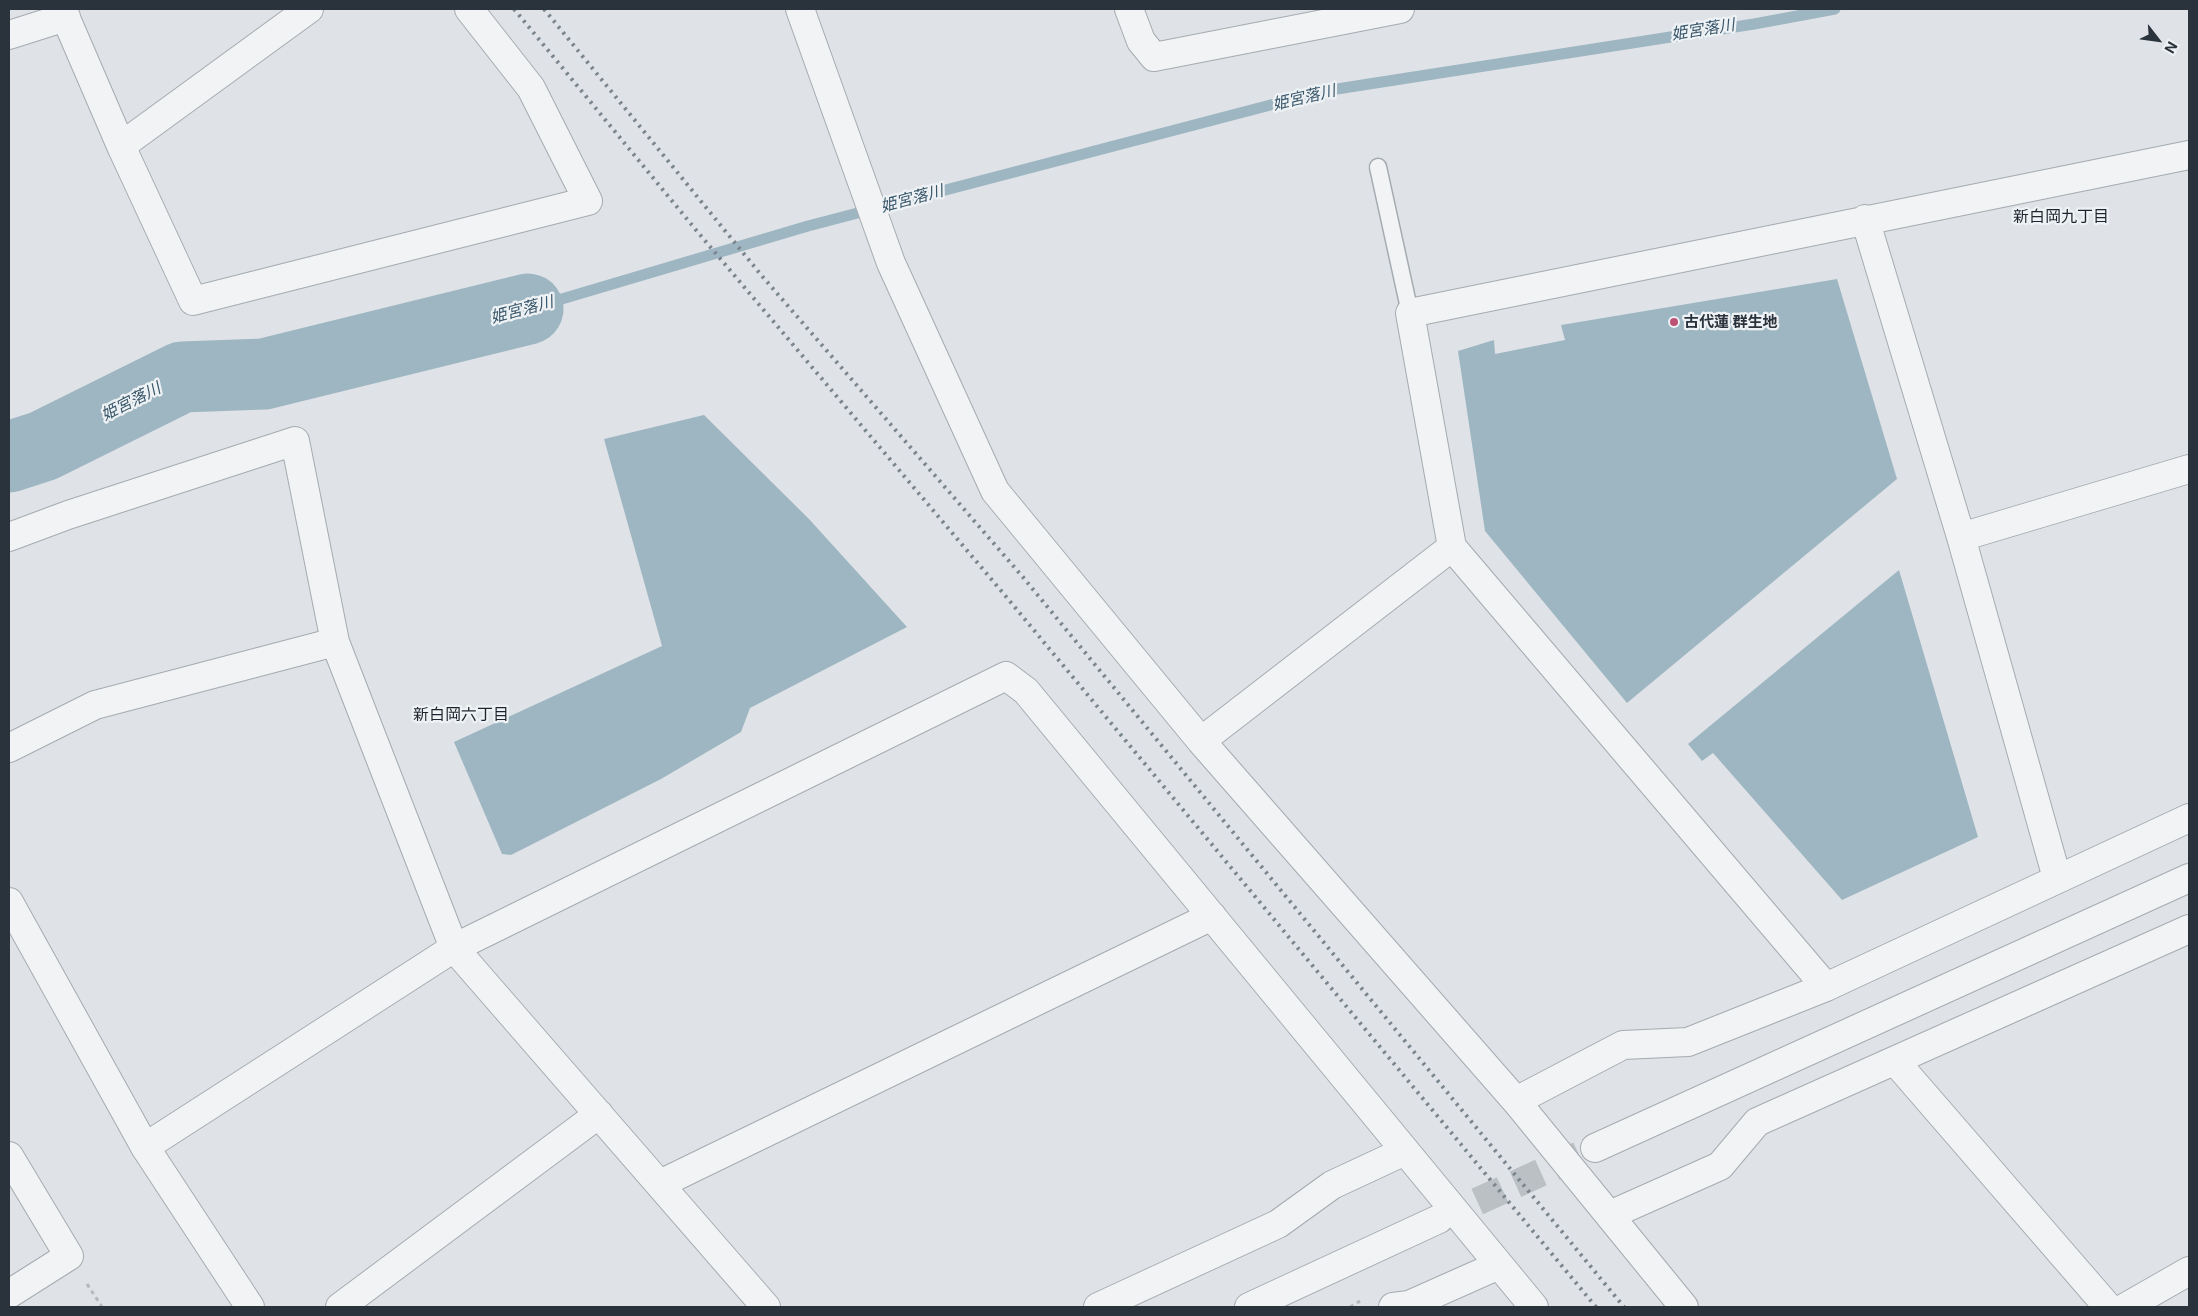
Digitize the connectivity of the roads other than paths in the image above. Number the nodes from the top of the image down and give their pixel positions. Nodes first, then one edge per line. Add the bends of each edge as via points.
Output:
1 (309, 9) edge
2 (469, 9) edge
3 (800, 9) edge
4 (1130, 9) edge
5 (1400, 9) edge
6 (64, 13) edge
7 (9, 35) edge
8 (121, 146) junction
9 (2189, 155) edge
10 (1378, 167) dead end
11 (1865, 219) junction
12 (1410, 313) junction
13 (2189, 469) edge
14 (9, 537) edge
15 (1961, 537) junction
16 (1452, 547) junction
17 (335, 642) junction
18 (1201, 741) junction
19 (9, 748) edge
20 (2189, 818) edge
21 (2057, 878) junction
22 (2189, 878) edge
23 (9, 902) edge
24 (1212, 916) junction
25 (2189, 929) edge
26 (454, 948) junction
27 (1826, 987) junction
28 (1895, 1061) junction
29 (1516, 1100) junction
30 (599, 1114) junction
31 (145, 1147) junction
32 (1595, 1148) tunnel mouth
33 (1405, 1151) junction
34 (9, 1156) edge
35 (660, 1184) junction
36 (1610, 1215) junction
37 (1439, 1219) tunnel mouth
38 (1499, 1265) junction
39 (2189, 1271) edge
40 (9, 1294) edge
41 (250, 1307) edge
42 (340, 1307) edge
43 (766, 1307) edge
44 (1098, 1307) edge
45 (1249, 1307) edge
46 (1393, 1307) edge
47 (1534, 1307) edge
48 (1684, 1307) edge
49 (2108, 1307) edge
50 (2126, 1307) edge

1 - 8 street
2 - 8 street via 531,88 588,201 193,301
3 - 18 street via 891,263 995,491
4 - 5 street via 1141,41 1154,57
6 - 7 street
6 - 8 street
9 - 11 street
10 - 12 lane
11 - 12 street
11 - 15 street
12 - 16 street
13 - 15 street
14 - 17 street via 295,441
15 - 21 street
16 - 18 street
16 - 27 street
17 - 19 street via 95,705
17 - 26 street
18 - 29 street
20 - 21 street
21 - 27 street
22 - 32 street
23 - 31 street
24 - 26 street via 1026,691 1006,676
24 - 33 street
24 - 35 street
25 - 28 street
26 - 30 street
26 - 31 street
27 - 29 street via 1688,1042 1623,1045
28 - 36 street via 1756,1122 1720,1166
28 - 49 street
29 - 36 street
30 - 35 street
30 - 42 street
31 - 41 street
33 - 38 street
33 - 44 street via 1332,1184 1278,1224
34 - 40 street via 69,1256
35 - 43 street
36 - 48 street
37 - 45 street
38 - 46 street via 1409,1305
38 - 47 street
39 - 50 street

